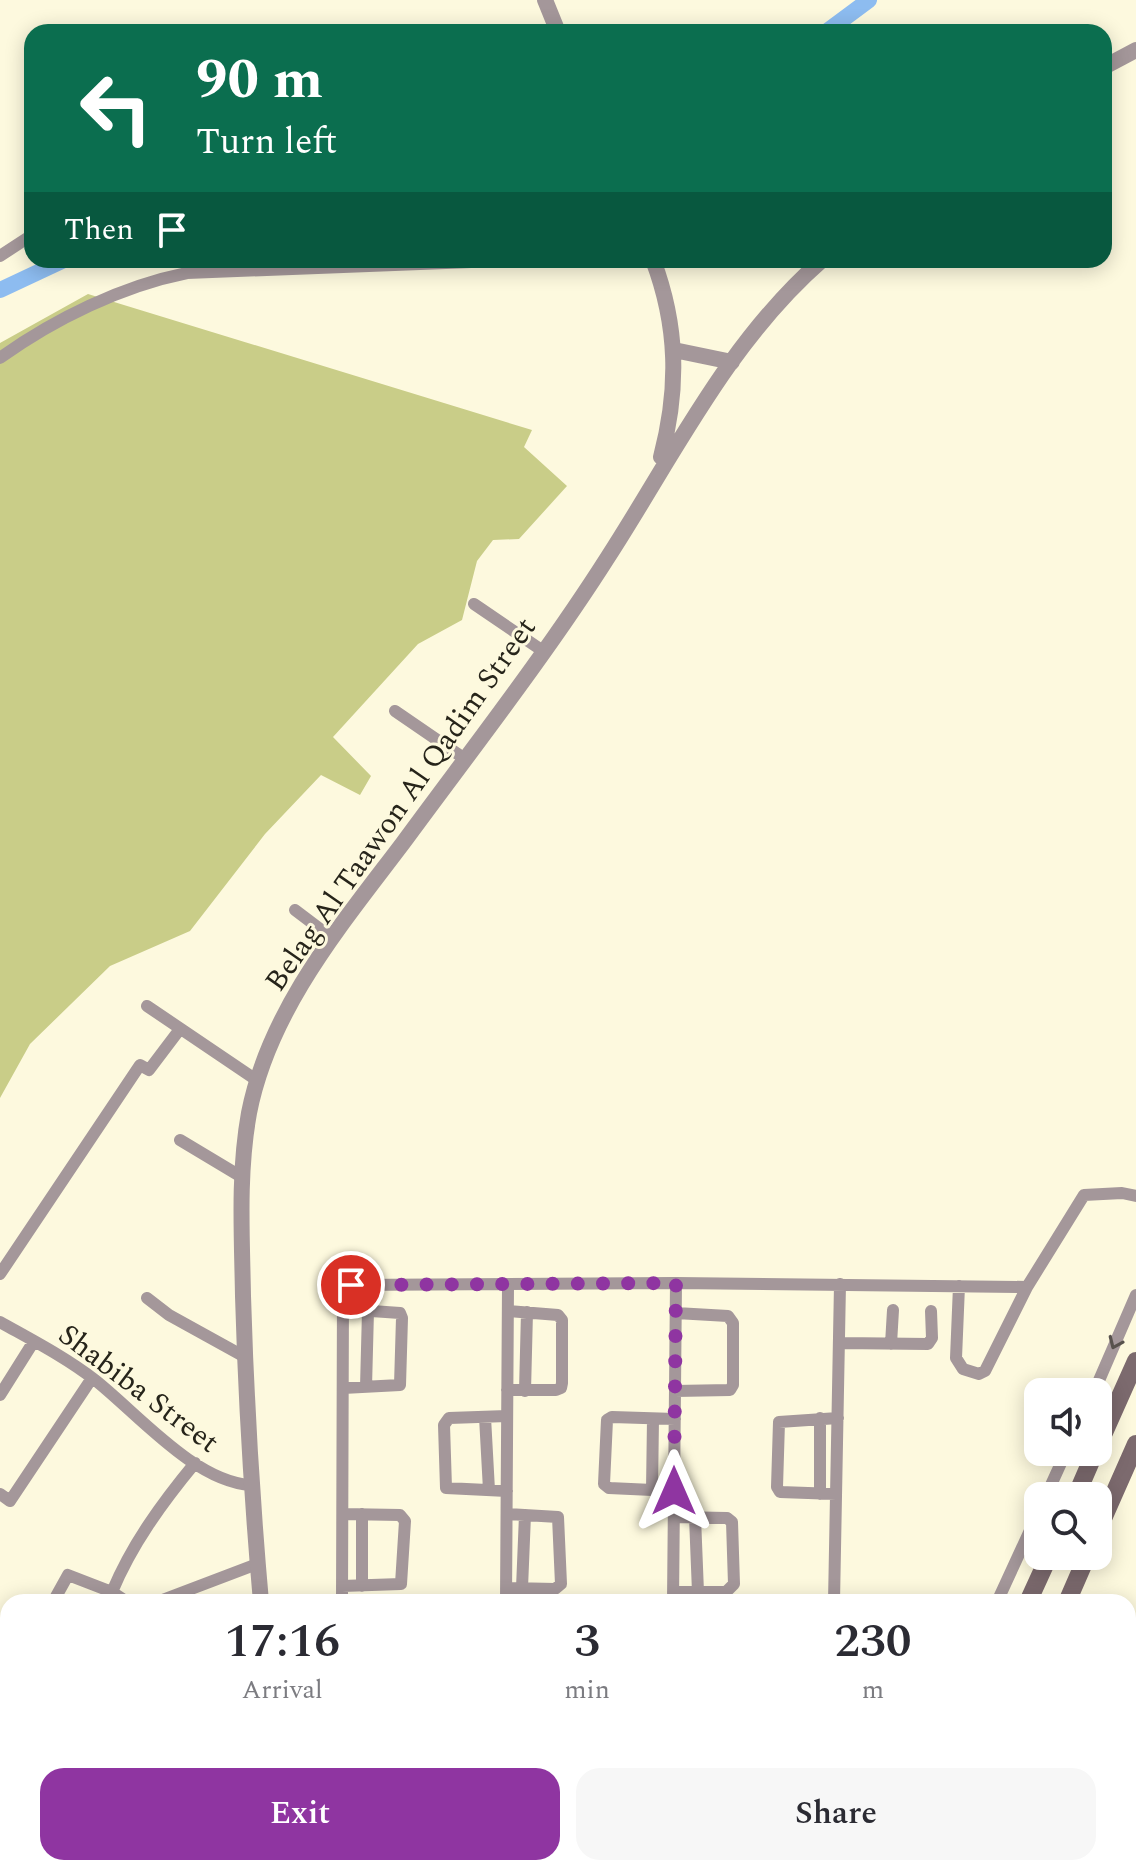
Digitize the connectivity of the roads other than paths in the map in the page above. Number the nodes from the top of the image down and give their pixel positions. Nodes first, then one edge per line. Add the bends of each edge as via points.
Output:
1 (545, 0) edge
2 (555, 24) edge
3 (1136, 50) edge
4 (1112, 63) edge
5 (24, 240) edge
6 (0, 256) edge
7 (316, 268) edge
8 (656, 268) edge
9 (814, 268) edge
10 (674, 350) junction
11 (0, 358) edge
12 (732, 362) junction
13 (650, 485) junction
14 (474, 604) dead end
15 (543, 651) junction
16 (395, 711) dead end
17 (465, 759) junction
18 (295, 910) dead end
19 (332, 938) junction
20 (147, 1006) dead end
21 (180, 1029) junction
22 (258, 1081) junction
23 (180, 1140) dead end
24 (240, 1176) junction
25 (1136, 1196) edge
26 (0, 1274) edge
27 (676, 1283) junction
28 (840, 1284) junction
29 (508, 1285) junction
30 (959, 1286) junction
31 (1027, 1287) junction
32 (1136, 1295) edge
33 (147, 1298) dead end
34 (343, 1309) junction
35 (893, 1310) dead end
36 (368, 1311) junction
37 (508, 1311) junction
38 (931, 1311) dead end
39 (527, 1312) junction
40 (676, 1313) junction
41 (0, 1322) edge
42 (34, 1341) junction
43 (841, 1343) junction
44 (891, 1344) junction
45 (245, 1357) junction
46 (1136, 1361) edge
47 (92, 1378) junction
48 (1100, 1378) edge
49 (366, 1387) junction
50 (343, 1388) junction
51 (507, 1390) junction
52 (525, 1391) junction
53 (675, 1391) junction
54 (0, 1395) edge
55 (1112, 1410) edge
56 (507, 1416) junction
57 (485, 1417) junction
58 (820, 1418) junction
59 (838, 1418) junction
60 (653, 1419) junction
61 (675, 1419) junction
62 (1136, 1444) edge
63 (195, 1463) junction
64 (251, 1485) junction
65 (489, 1490) junction
66 (652, 1490) junction
67 (507, 1491) junction
68 (674, 1491) junction
69 (0, 1494) edge
70 (820, 1494) junction
71 (836, 1494) junction
72 (1112, 1498) edge
73 (343, 1514) junction
74 (362, 1514) junction
75 (507, 1514) junction
76 (525, 1515) junction
77 (674, 1517) junction
78 (695, 1517) junction
79 (1024, 1543) edge
80 (257, 1564) junction
81 (1043, 1570) edge
82 (1081, 1570) edge
83 (342, 1586) junction
84 (362, 1586) junction
85 (506, 1588) junction
86 (522, 1588) junction
87 (112, 1592) junction
88 (698, 1592) junction
89 (56, 1594) edge
90 (115, 1594) edge
91 (178, 1594) edge
92 (260, 1594) edge
93 (342, 1594) edge
94 (506, 1594) edge
95 (673, 1594) edge
96 (688, 1594) edge
97 (834, 1594) edge
98 (1001, 1594) edge
99 (1032, 1594) edge
100 (1070, 1594) edge

1 - 2 street
3 - 4 street
5 - 6 street
7 - 11 street via 161,278 111,296
8 - 10 street via 670,314
9 - 12 street, Belag Al Taawon Al Qadim Street
10 - 12 street
10 - 13 street via 668,430
12 - 13 street, Belag Al Taawon Al Qadim Street
13 - 15 street, Belag Al Taawon Al Qadim Street via 609,557
14 - 15 street
15 - 17 street, Belag Al Taawon Al Qadim Street
16 - 17 street
17 - 19 street, Belag Al Taawon Al Qadim Street
18 - 19 street
19 - 22 street, Belag Al Taawon Al Qadim Street via 289,1006
20 - 21 street
21 - 22 street
21 - 26 street via 149,1070 140,1065
22 - 24 street, Belag Al Taawon Al Qadim Street
23 - 24 street
24 - 45 street, Belag Al Taawon Al Qadim Street
25 - 31 street via 1084,1195
27 - 28 street
27 - 29 street
27 - 40 street
28 - 30 street
28 - 43 street
29 - 34 street via 351,1285 343,1292
29 - 37 street
30 - 31 street
30 - 31 street via 956,1358 963,1369 979,1374
32 -> 48 street
33 - 45 street
34 - 36 street
34 - 50 street
35 - 44 street
36 - 49 street
36 - 49 street via 401,1314 402,1383
37 - 39 street
37 - 51 street
38 - 44 street via 931,1342
39 - 52 street
39 - 52 street via 552,1312 562,1320 562,1383 556,1390
40 - 53 street
40 - 53 street via 728,1316 733,1323 733,1385 730,1390
41 - 42 street, Shabiba Street
42 - 47 street, Shabiba Street
42 - 54 street
43 - 44 street
43 - 59 street
45 - 64 street, Belag Al Taawon Al Qadim Street
46 - 55 main road
47 - 63 street, Shabiba Street
47 - 69 street via 10,1501
49 - 50 street
50 - 73 street
51 - 52 street
51 - 56 street
53 - 61 street
56 - 57 street
56 - 67 street
57 - 65 street
57 - 65 street via 445,1421 445,1484 450,1489
58 - 59 street
58 - 70 street
58 - 70 street via 779,1422 777,1487 780,1492
59 - 71 street
60 - 61 street
60 - 66 street
60 - 66 street via 612,1417 605,1423 606,1486
61 - 68 street
62 - 72 main road
63 - 64 street, Shabiba Street via 220,1480
63 - 87 street via 145,1529
64 - 80 street, Belag Al Taawon Al Qadim Street
65 - 67 street
66 - 68 street
67 - 75 street
68 - 77 street
70 - 71 street
71 - 97 street
73 - 74 street
73 - 83 street
74 - 84 street
74 - 84 street via 400,1515 405,1521 401,1584
75 - 76 street
75 - 85 street
76 - 86 street
76 - 86 street via 555,1516 561,1522 561,1584 555,1589
77 - 78 street
77 - 95 street
78 - 88 street
78 - 88 street via 727,1518 734,1528 732,1589
79 - 98 street
80 - 91 street
80 - 92 street, Belag Al Taawon Al Qadim Street
81 - 99 main road
82 - 100 main road
83 - 84 street
83 - 93 street
85 - 86 street
85 - 94 street
87 - 89 street via 68,1575
87 - 90 street
88 - 96 street

